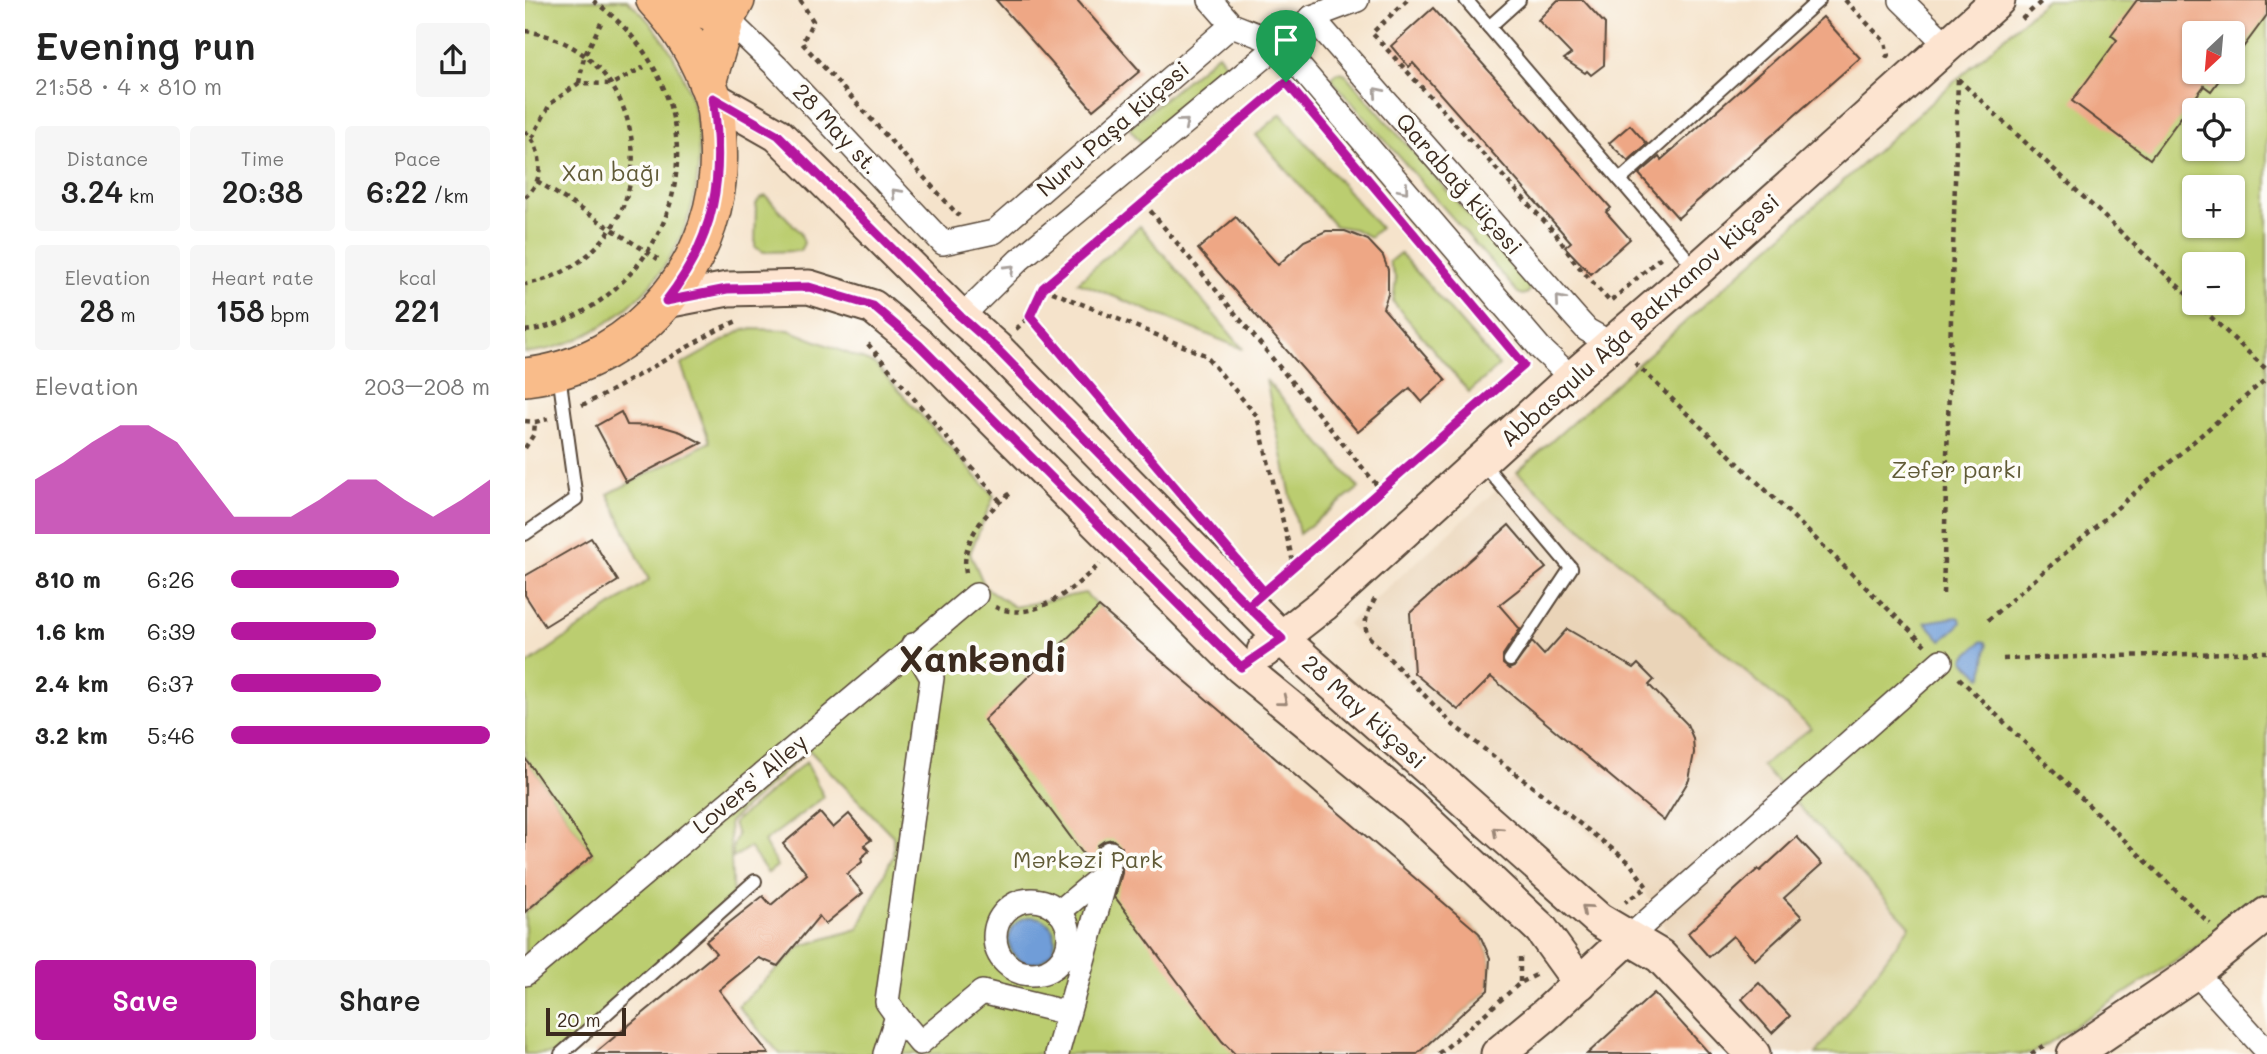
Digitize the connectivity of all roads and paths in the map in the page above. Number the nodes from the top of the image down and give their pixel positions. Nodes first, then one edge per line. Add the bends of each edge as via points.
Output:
1 (592, 0) edge
2 (655, 0) edge
3 (681, 0) edge
4 (800, 0) edge
5 (1210, 0) edge
6 (1357, 0) edge
7 (1407, 0) edge
8 (1466, 0) edge
9 (1519, 0) edge
10 (1819, 0) edge
11 (1901, 0) edge
12 (1998, 0) edge
13 (1316, 8) edge
14 (731, 9) edge
15 (601, 23) dead end
16 (1232, 24) junction
17 (1489, 27) junction
18 (525, 31) edge
19 (1373, 33) dead end
20 (1280, 44) junction
21 (1947, 45) junction
22 (584, 57) junction
23 (644, 67) dead end
24 (1279, 75) dead end
25 (579, 83) junction
26 (612, 84) junction
27 (710, 90) junction
28 (525, 131) edge
29 (532, 138) junction
30 (1620, 180) junction
31 (537, 181) junction
32 (525, 197) edge
33 (1144, 203) junction
34 (963, 221) dead end
35 (612, 230) junction
36 (943, 243) joint
37 (648, 252) junction
38 (662, 261) dead end
39 (1697, 270) junction
40 (525, 284) edge
41 (1043, 288) junction
42 (2182, 290) edge
43 (666, 301) junction
44 (2209, 315) edge
45 (961, 317) junction
46 (743, 318) dead end
47 (525, 331) edge
48 (863, 339) dead end
49 (1622, 352) junction
50 (1515, 354) dead end
51 (2267, 370) edge
52 (542, 374) edge
53 (1572, 378) junction
54 (2267, 379) edge
55 (565, 412) junction
56 (525, 421) edge
57 (535, 422) junction
58 (525, 448) edge
59 (1481, 461) junction
60 (1165, 475) dead end
61 (1381, 490) junction
62 (1011, 494) dead end
63 (1000, 501) junction
64 (525, 534) edge
65 (1294, 566) junction
66 (1083, 579) dead end
67 (1378, 592) dead end
68 (1943, 594) dead end
69 (975, 595) junction
70 (1248, 606) junction
71 (1988, 620) dead end
72 (1282, 639) junction
73 (913, 645) junction
74 (2267, 652) edge
75 (2003, 659) dead end
76 (1510, 660) dead end
77 (1941, 661) junction
78 (1241, 667) junction
79 (755, 881) dead end
80 (1647, 887) dead end
81 (1059, 912) junction
82 (2267, 914) edge
83 (2219, 932) dead end
84 (1628, 937) junction
85 (1052, 968) junction
86 (2195, 972) junction
87 (525, 974) edge
88 (1520, 983) dead end
89 (1580, 983) junction
90 (1076, 984) junction
91 (1068, 1013) junction
92 (891, 1035) edge
93 (918, 1050) edge
94 (2267, 1051) edge
95 (561, 1054) edge
96 (1057, 1054) edge
97 (1439, 1054) edge
98 (1498, 1054) edge
99 (1753, 1054) edge
100 (2074, 1054) edge

1 - 37 path via 642,46 666,91 674,118 676,173 671,201
2 - 27 main road via 685,39
3 - 14 main road
4 - 34 path via 813,20 802,43
5 - 16 street
6 - 13 street, Nuru Paşa küçəsi
7 - 19 path
8 - 17 lane
9 - 17 lane
10 - 30 lane
11 - 21 street
12 - 21 main road, Abbasqulu Ağa Bakıxanov küçəsi
13 - 20 street, Nuru Paşa küçəsi
49 -> 13 street, Qarabağ küçəsi via 1576,318
14 - 27 main road
36 -> 14 street, 28 May st. via 775,65
15 - 22 path
16 - 20 street
16 - 36 street, Nuru Paşa küçəsi via 993,233
17 - 30 lane
18 - 22 path via 567,45
45 -> 20 street, Nuru Paşa küçəsi via 1016,263
20 -> 53 street, Qarabağ küçəsi via 1541,349
21 - 39 main road, Abbasqulu Ağa Bakıxanov küçəsi
22 - 25 path
22 - 26 path
23 - 26 path
24 - 33 path via 1286,82
25 - 26 path
25 - 29 path via 550,104
26 - 35 path via 627,114 634,169
27 - 43 main road via 719,154 715,202 699,248
27 - 45 main road, 28 May küçəsi via 778,135
28 - 29 path
29 - 31 path via 541,166
30 - 39 lane
31 - 32 path
31 - 35 path
33 - 41 path
33 - 61 path
35 - 37 path
35 - 40 path via 582,261 558,275
37 - 38 path
37 - 47 path via 609,295 585,311
39 - 49 main road, Abbasqulu Ağa Bakıxanov küçəsi
41 - 60 path via 1030,316
41 - 65 path via 1205,355 1257,416
42 - 68 path via 1958,78
43 - 52 main road via 617,344 583,362
43 - 78 main road, 28 May küçəsi via 727,289 809,287 873,306 919,345
44 - 51 path
45 - 70 main road, 28 May küçəsi
46 - 55 path
48 - 63 path
49 - 53 main road, Abbasqulu Ağa Bakıxanov küçəsi
49 - 77 path
50 - 61 path via 1524,365
52 - 55 lane
53 - 59 main road, Abbasqulu Ağa Bakıxanov küçəsi
54 - 71 path
55 - 57 path
55 - 64 lane via 576,499
56 - 57 path
57 - 58 path
59 - 72 main road, Abbasqulu Ağa Bakıxanov küçəsi
59 - 76 lane via 1571,568
61 - 65 path
62 - 63 path
63 - 69 path via 980,522 967,549 966,577
65 - 70 path
66 - 69 path via 1049,604 1029,611 999,609
67 - 80 path via 1364,626 1368,636 1452,724 1629,862
69 - 73 street, Lovers' Alley
70 - 72 main road, 28 May küçəsi
72 - 78 main road, Abbasqulu Ağa Bakıxanov küçəsi
84 -> 72 main road, 28 May küçəsi via 1599,920
73 - 87 street, Lovers' Alley
73 - 92 street via 932,678 887,1002
74 - 75 path
77 - 83 path
77 - 84 street
78 -> 89 main road, 28 May küçəsi via 1409,804 1541,929
79 - 95 lane
81 - 85 street via 1069,930 1069,941 1061,961
81 - 85 street via 1050,904 1028,900 1008,908 996,927 996,949 1009,967 1031,975
81 - 90 street via 1109,862
82 - 86 main road
84 - 89 main road
84 - 99 main road, 28 May küçəsi via 1660,956
85 - 90 street
86 - 94 street
86 - 100 main road
88 - 97 path
89 - 98 main road
90 - 91 street
91 - 93 street via 982,992
91 - 96 street
92 - 93 street

